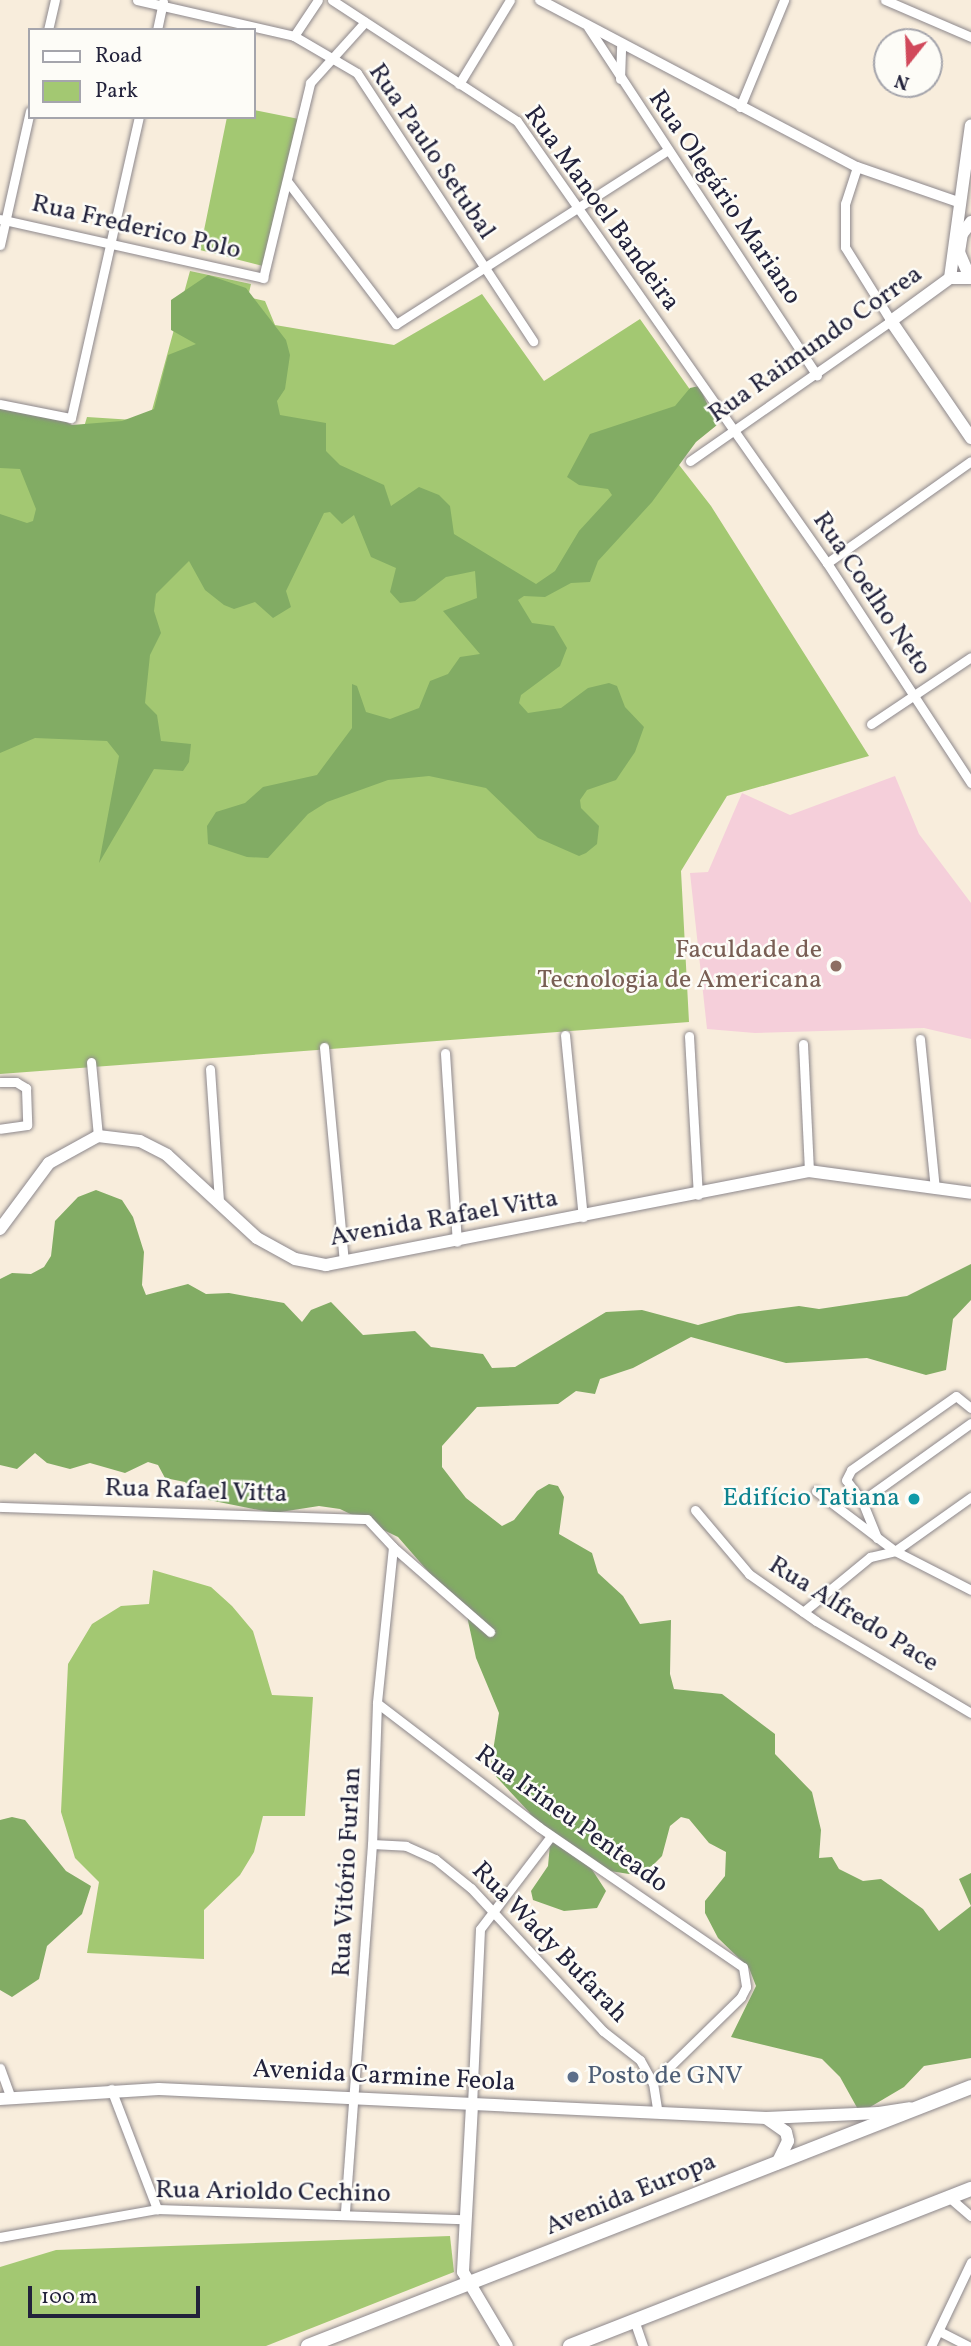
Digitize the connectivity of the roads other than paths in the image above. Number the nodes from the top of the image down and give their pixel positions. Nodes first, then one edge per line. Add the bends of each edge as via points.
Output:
1 (55, 0) edge
2 (137, 0) edge
3 (318, 0) edge
4 (332, 0) edge
5 (510, 0) edge
6 (540, 0) edge
7 (785, 0) edge
8 (885, 0) edge
9 (162, 2) edge
10 (365, 22) junction
11 (588, 27) junction
12 (48, 28) edge
13 (157, 28) edge
14 (293, 36) junction
15 (971, 37) edge
16 (621, 45) junction
17 (332, 55) junction
18 (620, 80) junction
19 (459, 84) junction
20 (740, 107) junction
21 (28, 119) edge
22 (139, 119) edge
23 (971, 125) edge
24 (668, 150) junction
25 (857, 167) junction
26 (287, 181) junction
27 (962, 206) edge
28 (579, 207) junction
29 (3, 220) edge
30 (971, 222) edge
31 (113, 244) junction
32 (0, 245) edge
33 (483, 269) junction
34 (950, 278) junction
35 (971, 279) edge
36 (891, 321) junction
37 (533, 341) dead end
38 (817, 374) junction
39 (0, 404) edge
40 (733, 431) junction
41 (971, 438) edge
42 (690, 461) dead end
43 (971, 461) edge
44 (827, 563) junction
45 (971, 657) edge
46 (914, 696) junction
47 (871, 724) dead end
48 (971, 783) edge
49 (565, 1035) dead end
50 (689, 1036) dead end
51 (920, 1039) dead end
52 (803, 1044) dead end
53 (324, 1047) dead end
54 (445, 1053) dead end
55 (91, 1062) dead end
56 (210, 1069) dead end
57 (0, 1082) edge
58 (0, 1129) edge
59 (98, 1136) junction
60 (809, 1171) junction
61 (936, 1188) junction
62 (971, 1193) edge
63 (698, 1195) junction
64 (219, 1200) junction
65 (583, 1217) junction
66 (2, 1221) edge
67 (457, 1242) junction
68 (344, 1261) junction
69 (971, 1408) edge
70 (971, 1423) edge
71 (816, 1491) dead end
72 (971, 1497) edge
73 (862, 1501) junction
74 (0, 1507) edge
75 (695, 1510) dead end
76 (877, 1538) junction
77 (393, 1547) junction
78 (895, 1551) junction
79 (971, 1590) edge
80 (803, 1612) junction
81 (491, 1632) dead end
82 (377, 1703) junction
83 (969, 1710) edge
84 (551, 1836) junction
85 (372, 1844) junction
86 (494, 1912) junction
87 (0, 2068) edge
88 (653, 2082) junction
89 (971, 2087) edge
90 (111, 2090) junction
91 (354, 2096) junction
92 (5, 2097) edge
93 (472, 2105) junction
94 (917, 2109) junction
95 (658, 2113) junction
96 (766, 2118) junction
97 (777, 2164) junction
98 (971, 2189) edge
99 (950, 2197) junction
100 (157, 2209) junction
101 (345, 2214) junction
102 (971, 2216) edge
103 (463, 2219) junction
104 (0, 2237) edge
105 (971, 2262) edge
106 (468, 2286) junction
107 (634, 2320) junction
108 (939, 2331) junction
109 (308, 2346) edge
110 (507, 2346) edge
111 (570, 2346) edge
112 (643, 2346) edge
113 (931, 2346) edge
114 (969, 2346) edge

1 - 12 street
2 - 9 street, Rua Paulo Setubal
3 - 14 street
4 - 10 street, Rua Manoel Bandeira
5 - 19 street
6 - 11 street
7 - 20 street
8 - 15 street
9 - 13 street
9 - 14 street, Rua Paulo Setubal
10 - 17 street
10 - 19 street, Rua Manoel Bandeira
11 - 16 street
11 - 18 street, Rua Olegário Mariano
14 - 17 street, Rua Paulo Setubal
16 - 18 street, Rua Olegário Mariano
16 - 20 street
17 - 26 street via 310,83
17 - 33 street, Rua Paulo Setubal via 357,74
18 - 24 street, Rua Olegário Mariano
19 - 28 street, Rua Manoel Bandeira via 517,121
20 - 25 street
21 - 29 street
22 - 31 street
23 - 27 main road
24 - 28 street
24 - 38 street, Rua Olegário Mariano
25 - 27 street
25 - 36 street via 845,204 845,247
26 - 31 street, Rua Frederico Polo via 263,278
26 - 33 street via 396,324
27 - 34 main road
28 - 33 street
28 - 40 street, Rua Manoel Bandeira
29 - 31 street, Rua Frederico Polo
29 - 32 street
30 - 35 main road via 962,234 959,252
31 - 39 street via 71,418
33 - 37 street, Rua Paulo Setubal
34 - 35 main road, Rua Raimundo Correa
34 - 36 main road, Rua Raimundo Correa
36 - 38 street, Rua Raimundo Correa
36 - 41 main road
38 - 40 street, Rua Raimundo Correa
40 - 42 street, Rua Raimundo Correa
40 - 44 street, Rua Coelho Neto
43 - 44 street
44 - 46 street, Rua Coelho Neto
45 - 46 street
46 - 47 street
46 - 48 street, Rua Coelho Neto
49 - 65 street
50 - 63 street
51 - 61 street
52 - 60 street
53 - 68 street
54 - 67 street
55 - 59 street
56 - 64 street
57 - 58 street via 16,1082 26,1088 27,1125
59 - 64 main road, Avenida Rafael Vitta via 149,1145
59 - 66 main road via 49,1163
60 - 61 main road, Avenida Rafael Vitta
60 - 63 main road, Avenida Rafael Vitta
61 - 62 main road, Avenida Rafael Vitta
63 - 65 main road, Avenida Rafael Vitta
64 - 68 main road, Avenida Rafael Vitta via 257,1238 295,1259 326,1265
65 - 67 main road, Avenida Rafael Vitta
67 - 68 main road, Avenida Rafael Vitta
69 - 73 street via 956,1396 852,1470 846,1480
70 - 73 street
71 - 76 street
72 - 78 street
73 - 76 street
74 - 77 street, Rua Rafael Vitta via 367,1519
75 - 80 street, Rua Alfredo Pace via 749,1574
76 - 78 street
77 - 81 street
77 - 82 street, Rua Vitório Furlan
78 - 79 street
78 - 80 street via 870,1557
80 - 83 street, Rua Alfredo Pace
82 - 84 street, Rua Irineu Penteado
82 - 85 street, Rua Vitório Furlan
84 - 86 street
84 - 88 street, Rua Irineu Penteado via 743,1967 746,1987 741,1997
85 - 86 street, Rua Wady Bufarah via 406,1846 435,1860
85 - 91 street, Rua Vitório Furlan
86 - 88 street, Rua Wady Bufarah via 603,2031 640,2060
86 - 93 street via 480,1929
87 - 92 street
88 - 95 street, Rua Wady Bufarah
89 - 94 main road, Avenida Europa
90 - 91 main road, Avenida Carmine Feola
90 - 92 main road, Avenida Carmine Feola
90 - 100 street
91 - 93 main road, Avenida Carmine Feola
91 - 101 street, Rua Vitório Furlan
93 - 95 main road, Avenida Carmine Feola
93 - 103 main road
94 - 96 main road, Avenida Carmine Feola
94 - 97 main road, Avenida Europa
95 - 96 main road, Avenida Carmine Feola
96 - 97 main road via 786,2132 788,2141
97 - 106 main road, Avenida Europa
98 - 99 main road
99 - 102 street
99 - 107 main road
100 - 101 street, Rua Arioldo Cechino
100 - 104 street, Rua Arioldo Cechino
101 - 103 street, Rua Arioldo Cechino
103 - 106 main road via 462,2255
105 - 108 street
106 - 109 main road, Avenida Europa
106 - 110 main road
107 - 111 main road
107 - 112 street
108 - 113 street
108 - 114 street

